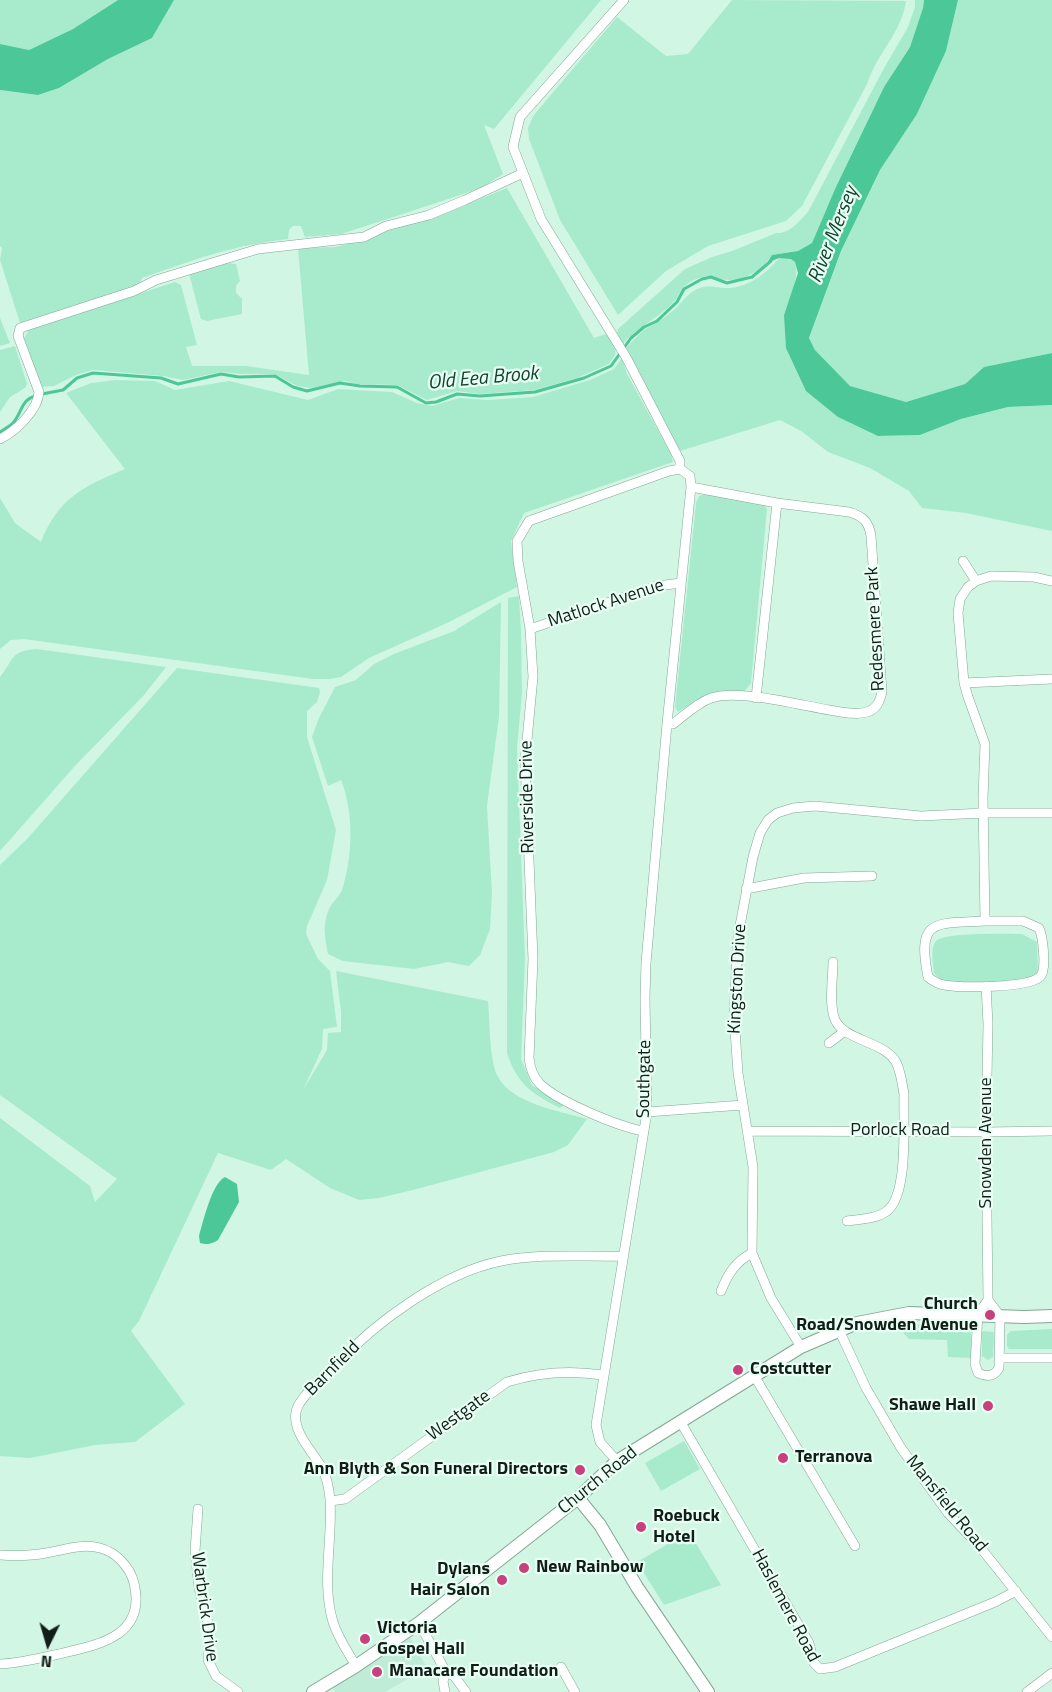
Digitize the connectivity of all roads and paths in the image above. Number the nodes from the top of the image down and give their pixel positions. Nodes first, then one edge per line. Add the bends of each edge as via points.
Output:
1 (624, 0) edge
2 (523, 173) junction
3 (0, 439) edge
4 (680, 469) junction
5 (691, 487) junction
6 (777, 503) junction
7 (963, 561) dead end
8 (976, 581) junction
9 (1052, 581) edge
10 (681, 583) junction
11 (530, 629) junction
12 (1052, 679) edge
13 (964, 683) junction
14 (756, 698) junction
15 (667, 724) junction
16 (984, 813) junction
17 (1052, 813) edge
18 (872, 876) dead end
19 (746, 889) junction
20 (985, 921) junction
21 (832, 962) dead end
22 (986, 986) junction
23 (845, 1031) junction
24 (829, 1043) dead end
25 (743, 1105) junction
26 (647, 1112) junction
27 (644, 1131) junction
28 (748, 1131) junction
29 (903, 1131) junction
30 (1052, 1131) edge
31 (986, 1132) junction
32 (847, 1221) dead end
33 (752, 1252) junction
34 (624, 1257) junction
35 (721, 1291) dead end
36 (988, 1300) junction
37 (978, 1314) junction
38 (1000, 1316) junction
39 (1052, 1316) edge
40 (839, 1330) junction
41 (801, 1347) junction
42 (1000, 1358) junction
43 (1052, 1358) edge
44 (603, 1375) junction
45 (755, 1377) junction
46 (680, 1421) junction
47 (617, 1461) junction
48 (578, 1498) junction
49 (330, 1502) junction
50 (198, 1507) dead end
51 (855, 1546) dead end
52 (0, 1555) edge
53 (1016, 1590) junction
54 (419, 1623) junction
55 (1052, 1637) edge
56 (0, 1664) edge
57 (356, 1666) junction
58 (561, 1667) dead end
59 (446, 1672) junction
60 (1052, 1673) edge
61 (238, 1692) edge
62 (313, 1692) edge
63 (446, 1692) edge
64 (466, 1692) edge
65 (575, 1692) edge
66 (708, 1692) edge
67 (1028, 1692) edge

1 - 2 street via 520,117 513,147
2 - 3 street via 429,215 386,226 364,237 258,249 20,328 18,336 39,392 38,400 11,434
2 - 4 street via 541,219 619,344 680,461
4 - 5 street via 690,476
4 - 11 street, Riverside Drive via 528,521 518,541 518,561
5 - 6 street, Redesmere Park
5 - 10 street
6 - 14 street
6 - 14 street, Redesmere Park via 849,512 860,516 870,528 882,692 880,701 870,711 855,713
7 - 8 street
8 - 9 street via 1010,575
8 - 13 street via 960,599 958,613
10 - 11 street, Matlock Avenue via 657,586
10 - 15 street
11 - 27 street, Riverside Drive via 533,686 525,762 533,959 531,1069 538,1082 552,1093 606,1120
12 - 13 street
13 - 16 street via 985,744
14 - 15 street, Redesmere Park via 712,698 673,724
15 - 26 street, Southgate via 646,963
16 - 17 street, Kingston Drive
16 - 19 street, Kingston Drive via 921,816 815,806 777,813 764,827
16 - 20 street
18 - 19 street via 804,878
19 - 25 street, Kingston Drive via 738,936 734,1016
20 - 22 street via 1023,921 1039,928 1044,968 1042,975 1019,985
20 - 22 street via 936,925 926,937 928,977 935,983
21 - 23 street via 834,1018
22 - 31 street, Snowden Avenue
23 - 24 street
23 - 29 street via 885,1050 895,1060 902,1080
25 - 26 street
25 - 28 street, Kingston Drive
26 - 27 street, Southgate
27 - 34 street, Southgate
28 - 29 street, Porlock Road
28 - 33 street, Kingston Drive via 753,1167
29 - 31 street, Porlock Road
29 - 32 street via 898,1196 888,1210 873,1218
30 - 31 street, Porlock Road
31 - 36 street, Snowden Avenue
33 - 35 street via 729,1272
33 - 41 street, Kingston Drive via 771,1298
34 - 44 street, Southgate
34 - 49 street, Barnfield via 537,1257 470,1270 442,1282 354,1347 299,1404 296,1412 299,1430 327,1482
36 - 37 street
36 - 38 street
37 - 38 main road, Church Road
37 - 40 main road, Church Road via 909,1313
37 - 42 street via 978,1373 996,1373
38 - 39 main road, Church Road
38 - 42 street
40 - 41 main road, Church Road
40 - 53 street, Mansfield Road via 866,1388 901,1448 948,1513
41 - 45 main road, Church Road
42 - 43 street
44 - 47 street, Southgate via 597,1432 600,1442
44 - 49 street, Westgate via 557,1372 507,1382 345,1499
45 - 46 main road, Church Road
45 - 51 street
46 - 47 main road, Church Road
46 - 53 street, Haslemere Road via 809,1642 814,1663 820,1669 846,1663
47 - 48 main road, Church Road
48 - 54 main road, Church Road
48 - 66 main road via 600,1525
49 - 57 street, Barnfield via 328,1596 338,1635
50 - 61 street, Warbrick Drive via 195,1551 198,1588 208,1623 208,1660 216,1676
52 - 56 street via 25,1556 98,1547 120,1559 133,1580 136,1599 127,1626 110,1640
53 - 55 street, Mansfield Road
54 - 57 main road, Church Road
54 - 59 street
57 - 62 main road, Church Road
58 - 65 street
59 - 63 street
59 - 64 street
60 - 67 street

